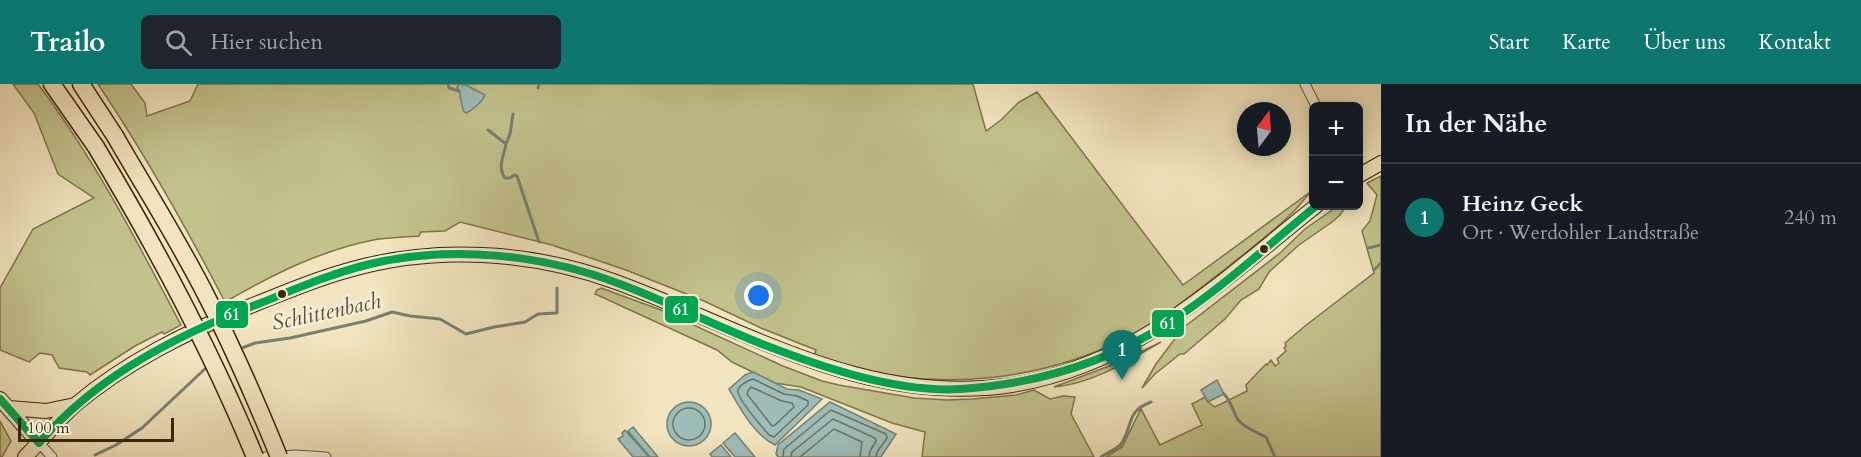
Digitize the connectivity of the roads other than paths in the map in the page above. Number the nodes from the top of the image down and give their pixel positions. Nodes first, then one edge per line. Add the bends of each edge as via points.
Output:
1 (52, 84) edge
2 (81, 84) edge
3 (1305, 84) edge
4 (1314, 102) edge
5 (1381, 163) edge
6 (1363, 174) edge
7 (1311, 210) edge
8 (4, 403) edge
9 (75, 405) junction
10 (39, 443) junction
11 (25, 457) edge
12 (52, 457) edge
13 (255, 457) edge
14 (264, 457) edge
15 (279, 457) edge
16 (326, 457) edge

1 - 13 highway, bridge via 142,223
2 - 15 highway, bridge via 207,297
3 - 4 street
5 - 6 main road
7 - 9 main road via 1213,290 1144,337 1067,372 1011,385 941,389 843,372 595,275 518,259 452,255 373,263 273,298 177,338
8 - 9 main road via 46,411
8 - 10 main road
9 - 10 main road
10 - 11 main road
10 - 12 street
14 - 16 street

